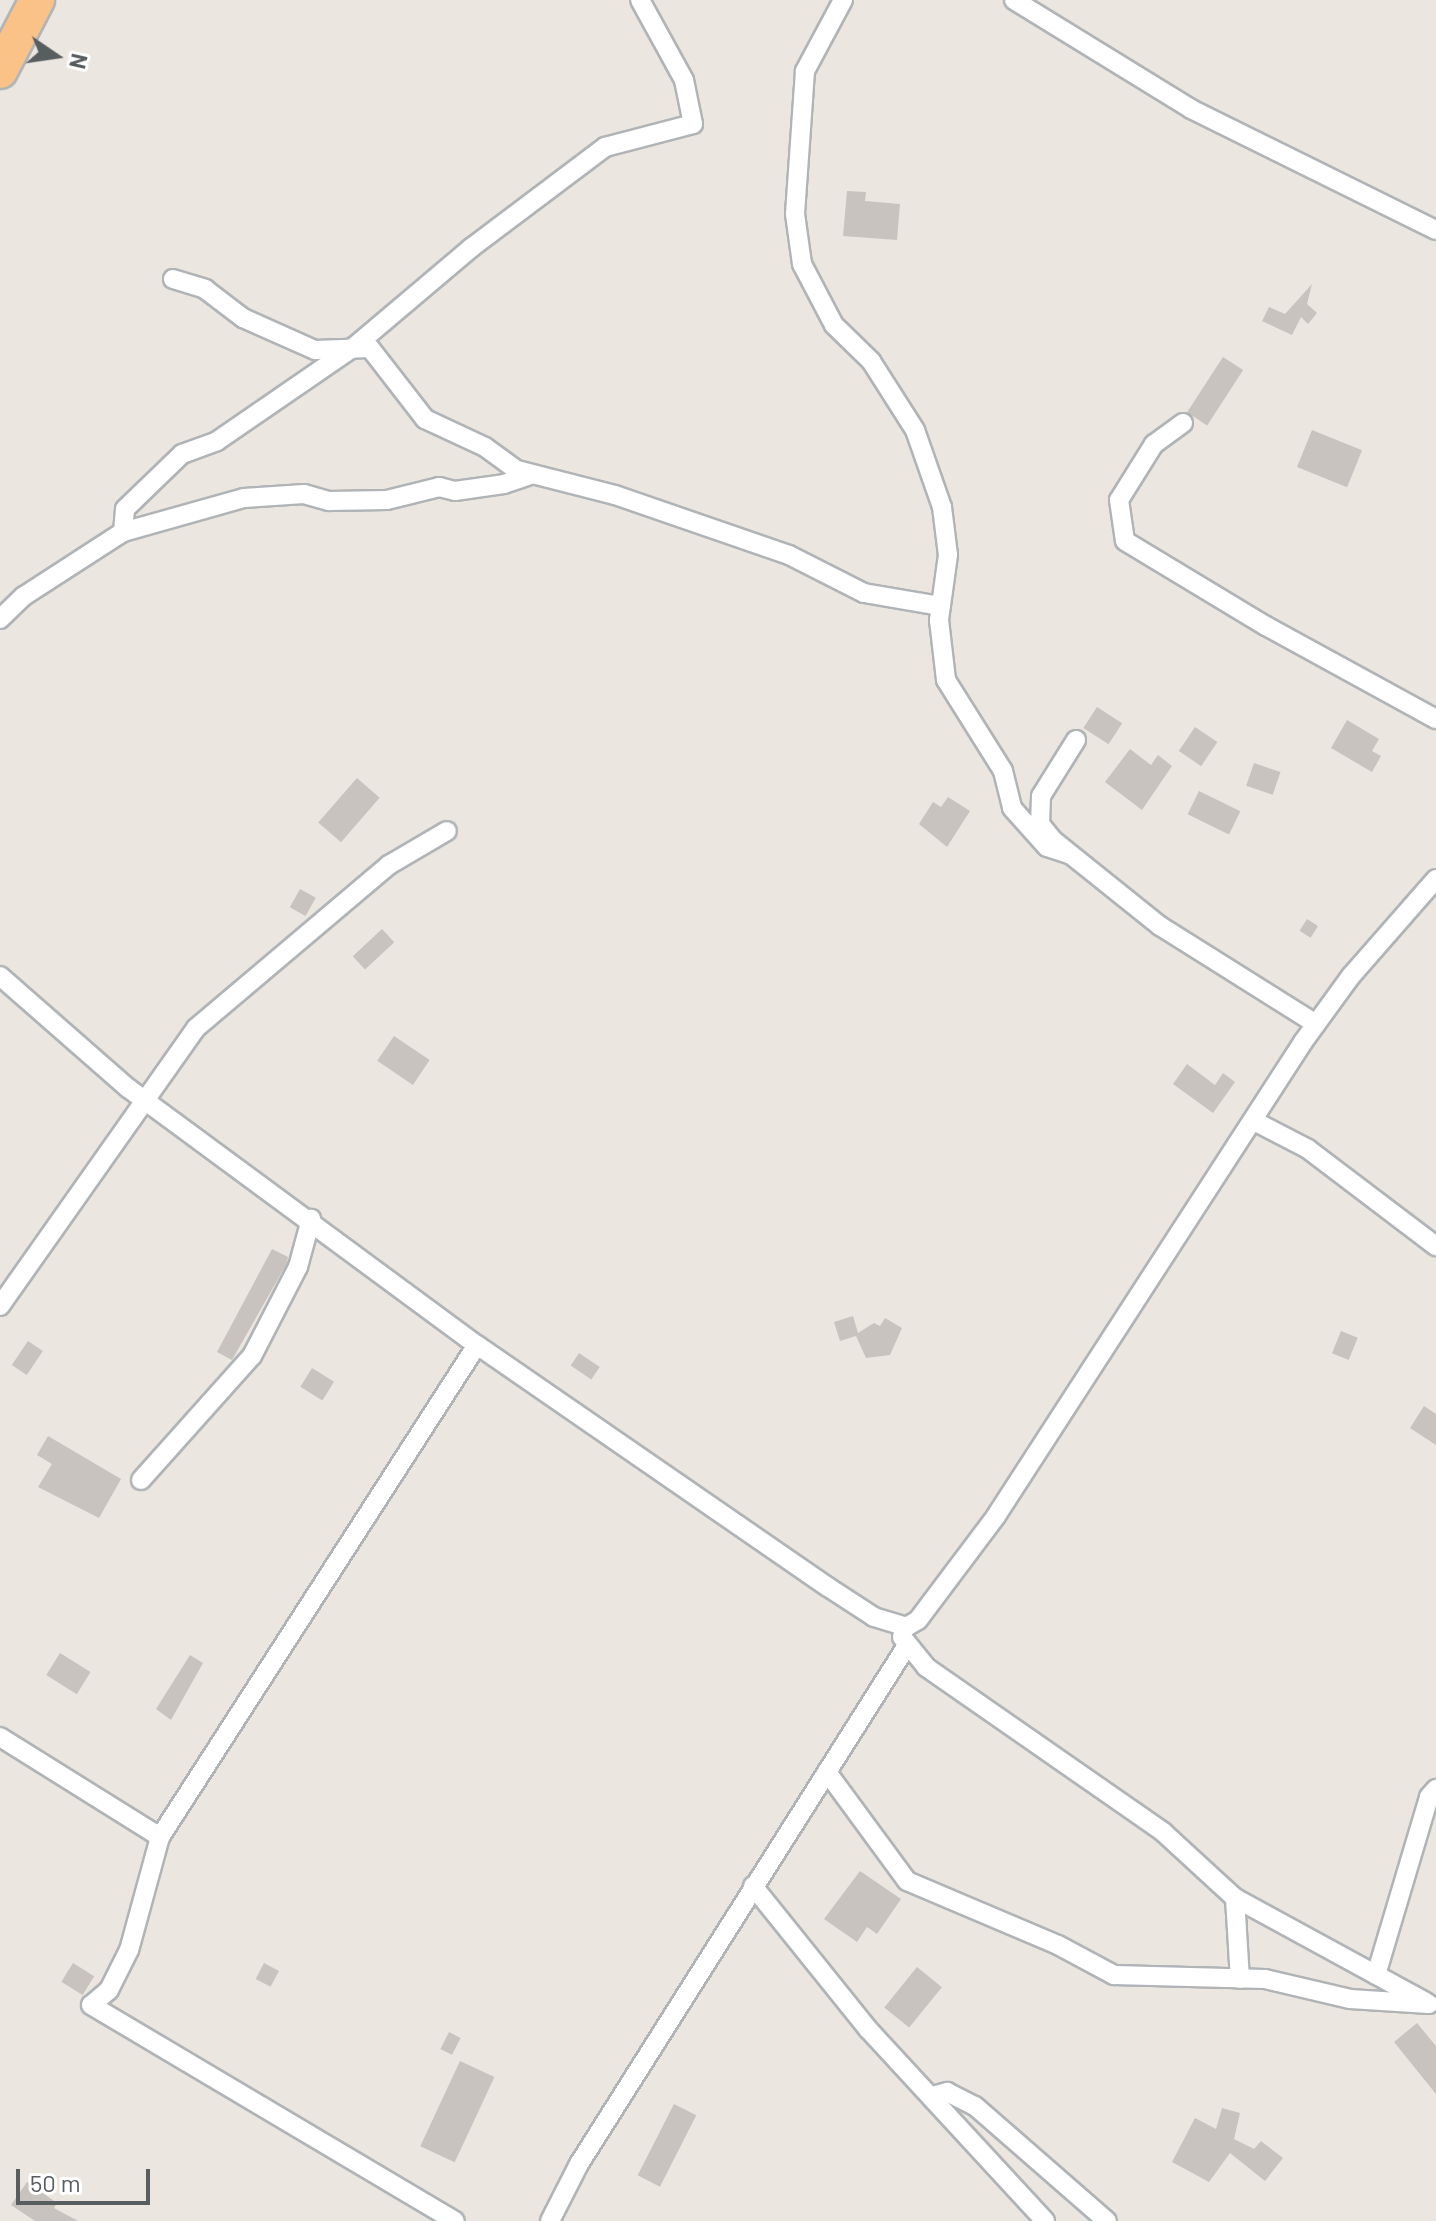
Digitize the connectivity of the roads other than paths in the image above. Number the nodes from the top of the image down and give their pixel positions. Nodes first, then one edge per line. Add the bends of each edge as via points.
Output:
1 (37, 0) edge
2 (640, 0) edge
3 (843, 0) edge
4 (1014, 0) edge
5 (0, 71) edge
6 (1436, 230) edge
7 (173, 279) dead end
8 (355, 346) junction
9 (1183, 423) dead end
10 (530, 475) junction
11 (123, 532) junction
12 (941, 606) junction
13 (0, 619) edge
14 (1436, 719) edge
15 (1076, 740) dead end
16 (447, 831) dead end
17 (1071, 855) junction
18 (1436, 879) edge
19 (0, 976) edge
20 (1316, 1024) junction
21 (143, 1099) junction
22 (1254, 1121) junction
23 (311, 1219) junction
24 (1436, 1246) edge
25 (0, 1306) edge
26 (477, 1345) junction
27 (141, 1480) dead end
28 (892, 1626) junction
29 (908, 1644) junction
30 (0, 1737) edge
31 (827, 1772) junction
32 (1436, 1789) edge
33 (160, 1837) junction
34 (753, 1886) junction
35 (1235, 1898) junction
36 (1376, 1975) junction
37 (1240, 1979) junction
38 (1433, 2006) edge
39 (933, 2096) junction
40 (455, 2221) edge
41 (550, 2221) edge
42 (1045, 2221) edge
43 (1107, 2221) edge

1 - 5 highway
2 - 8 street via 684,80 693,124 605,147 471,248
3 - 12 street via 805,71 795,214 802,264 834,325 871,361 915,430 942,507 948,555
4 - 6 street via 1191,109
7 - 8 street via 205,289 243,318 315,350
8 - 10 street via 370,348 425,419
8 - 11 street via 217,441 182,454 125,509
9 - 14 street via 1154,444 1119,500 1125,541
10 - 11 street via 504,484 455,491 439,487 387,500 329,501 304,494 244,498
10 - 12 street via 615,495 789,555 864,593
11 - 13 street via 24,596
12 - 17 street via 946,680 1003,771 1012,808 1047,847
15 - 17 street via 1041,796 1040,810 1040,824
16 - 21 street via 389,865 196,1028
17 - 20 street via 1160,926
18 - 20 street
19 - 21 street
20 - 22 street
21 - 23 street
21 - 25 street
22 - 24 street via 1308,1149
22 - 28 street via 996,1516 918,1620 906,1627
23 - 26 street
23 - 27 street via 298,1267 252,1356
26 - 28 street
26 - 33 street
28 - 29 street
29 - 31 street
29 - 35 street via 926,1667 1163,1832
30 - 33 street
31 - 34 street
31 - 37 street via 892,1866 921,1891 1058,1945 1114,1975
32 - 36 street via 1429,1797
33 - 40 street via 129,1950 109,1990 91,2005
34 - 39 street via 868,2029
34 - 41 street via 573,2173
35 - 36 street
35 - 37 street
36 - 38 street
37 - 38 street via 1292,1982 1381,2003
39 - 42 street
39 - 43 street via 947,2092 975,2106

